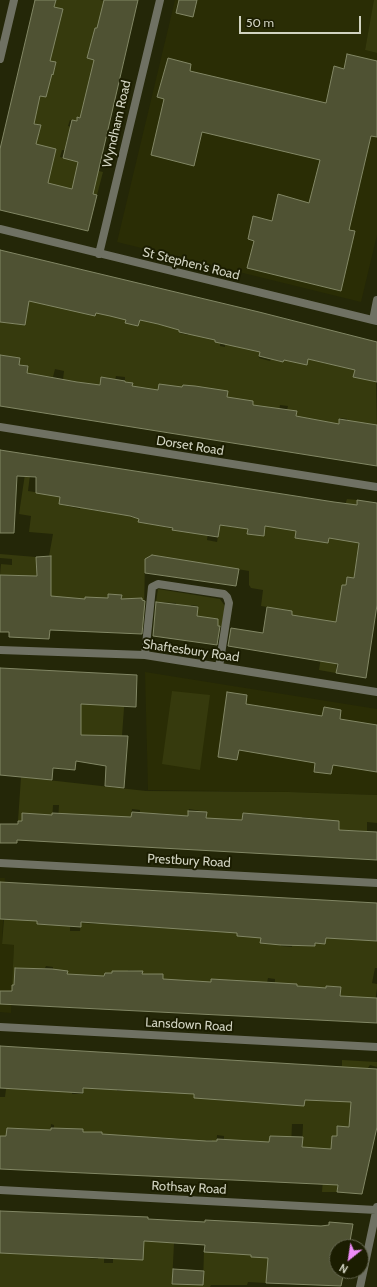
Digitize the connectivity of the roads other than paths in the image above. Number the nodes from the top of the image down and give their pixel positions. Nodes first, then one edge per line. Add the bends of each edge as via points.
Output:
1 (14, 0) edge
2 (160, 0) edge
3 (0, 59) edge
4 (0, 229) edge
5 (99, 254) junction
6 (377, 300) edge
7 (375, 320) edge
8 (0, 428) edge
9 (377, 487) edge
10 (0, 650) edge
11 (145, 655) junction
12 (219, 667) junction
13 (377, 692) edge
14 (0, 863) edge
15 (377, 882) edge
16 (0, 1027) edge
17 (377, 1047) edge
18 (0, 1190) edge
19 (377, 1208) edge
20 (360, 1287) edge

1 - 3 street
2 - 5 street, Wyndham Road
4 - 5 street, St Stephen's Road
5 - 7 street, St Stephen's Road
6 - 7 street
8 - 9 street, Dorset Road
10 - 11 street, Shaftesbury Road
11 - 12 street, Shaftesbury Road
11 - 12 street via 152,587 158,584 224,594 229,603
12 - 13 street, Shaftesbury Road
14 - 15 street, Prestbury Road
16 - 17 street, Lansdown Road
18 - 19 street, Rothsay Road
19 - 20 street

